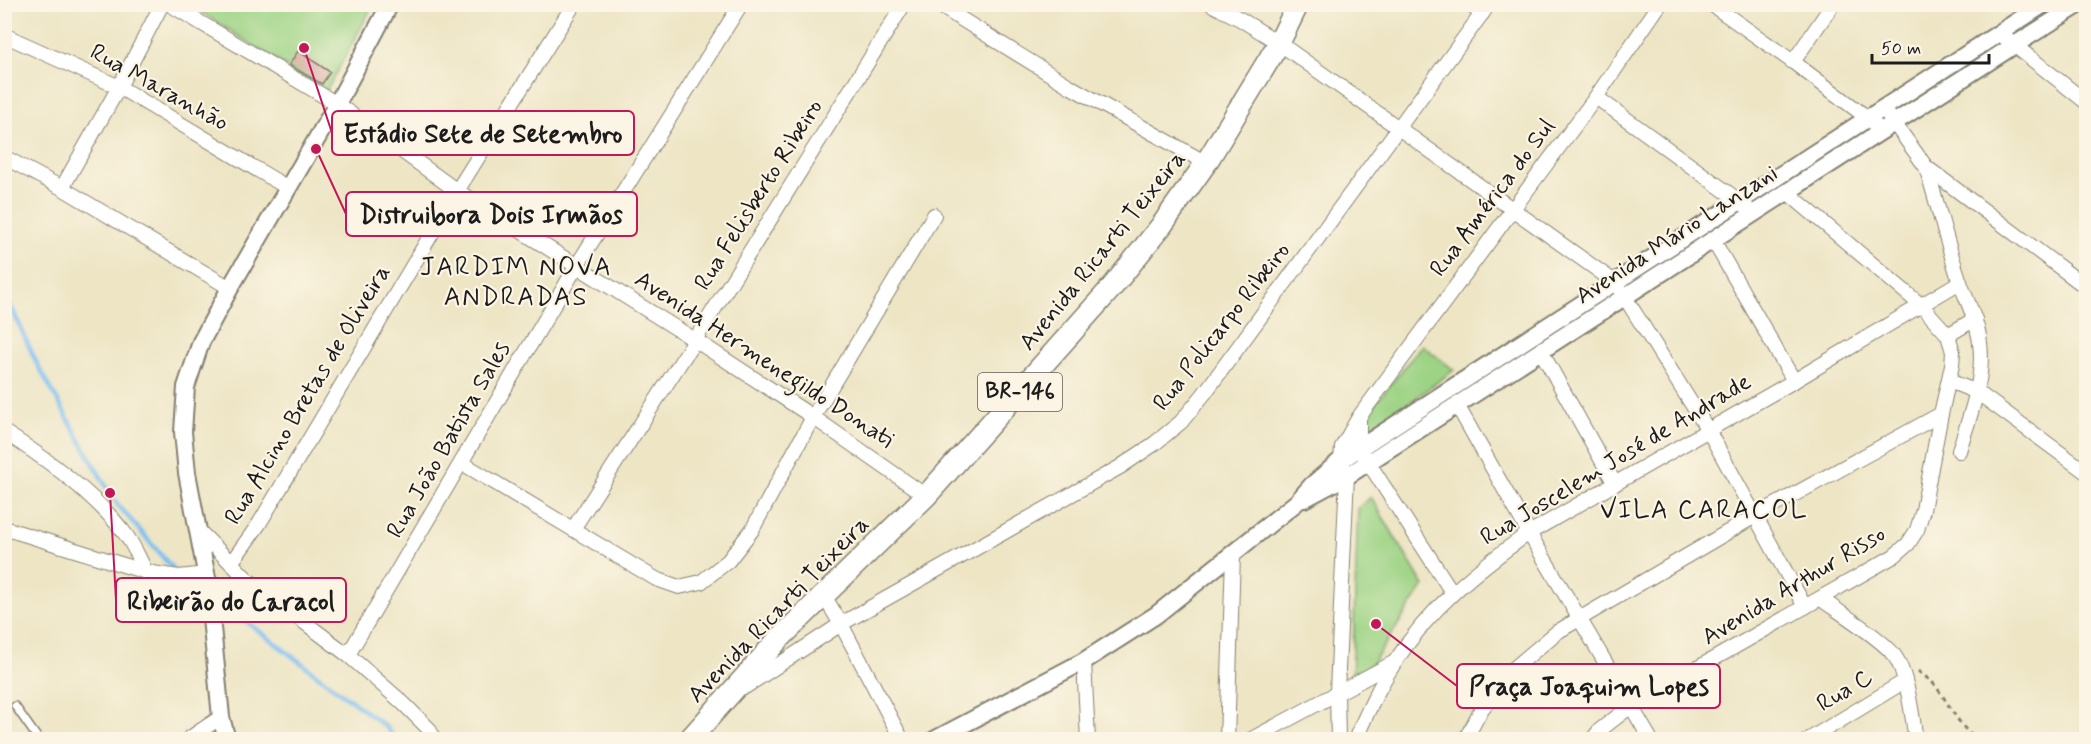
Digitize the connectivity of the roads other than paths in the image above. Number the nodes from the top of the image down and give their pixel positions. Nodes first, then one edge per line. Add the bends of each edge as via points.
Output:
1 (162, 4) edge
2 (169, 4) edge
3 (390, 4) edge
4 (574, 4) edge
5 (741, 4) edge
6 (904, 4) edge
7 (937, 4) edge
8 (1210, 4) edge
9 (1298, 4) edge
10 (1469, 4) edge
11 (1660, 4) edge
12 (1711, 4) edge
13 (1833, 4) edge
14 (2044, 4) edge
15 (2080, 4) edge
16 (1486, 9) edge
17 (1999, 33) junction
18 (4, 35) edge
19 (1279, 43) junction
20 (2013, 46) junction
21 (1794, 62) junction
22 (119, 87) junction
23 (1596, 97) junction
24 (2086, 102) edge
25 (337, 104) junction
26 (1884, 109) junction
27 (1869, 119) junction
28 (1895, 122) junction
29 (1399, 127) junction
30 (1881, 131) junction
31 (4, 157) edge
32 (1206, 164) junction
33 (1926, 167) junction
34 (62, 188) junction
35 (288, 188) junction
36 (457, 191) junction
37 (1787, 192) junction
38 (1740, 202) junction
39 (1514, 209) junction
40 (1755, 213) junction
41 (934, 215) dead end
42 (1713, 240) junction
43 (576, 267) junction
44 (1960, 282) junction
45 (2086, 287) edge
46 (230, 288) junction
47 (1621, 290) junction
48 (1922, 306) junction
49 (1974, 319) junction
50 (1948, 335) junction
51 (695, 340) junction
52 (1541, 351) junction
53 (1794, 381) junction
54 (1949, 381) junction
55 (1977, 392) junction
56 (1457, 405) junction
57 (1941, 414) junction
58 (813, 417) junction
59 (1359, 417) junction
60 (1708, 430) junction
61 (4, 432) edge
62 (1959, 451) dead end
63 (1363, 456) junction
64 (1341, 460) junction
65 (462, 463) junction
66 (2086, 472) edge
67 (1347, 476) junction
68 (1615, 484) junction
69 (926, 496) junction
70 (1297, 502) junction
71 (1755, 516) junction
72 (4, 528) edge
73 (197, 529) junction
74 (573, 529) junction
75 (1529, 533) junction
76 (1233, 555) junction
77 (231, 563) junction
78 (146, 572) junction
79 (206, 573) junction
80 (1452, 592) junction
81 (824, 596) junction
82 (1821, 599) junction
83 (1804, 608) junction
84 (1579, 617) junction
85 (841, 624) junction
86 (348, 655) junction
87 (1084, 661) junction
88 (1395, 662) junction
89 (1905, 681) junction
90 (1337, 692) junction
91 (725, 700) junction
92 (15, 706) dead end
93 (1631, 706) junction
94 (221, 717) junction
95 (39, 740) edge
96 (187, 740) edge
97 (226, 740) edge
98 (434, 740) edge
99 (689, 740) edge
100 (902, 740) edge
101 (934, 740) edge
102 (1088, 740) edge
103 (1227, 740) edge
104 (1250, 740) edge
105 (1338, 740) edge
106 (1355, 740) edge
107 (1465, 740) edge
108 (1592, 740) edge
109 (1651, 740) edge
110 (1808, 740) edge
111 (1916, 740) edge

1 - 22 street
2 - 25 street, Avenida Hermenegildo Donati
3 - 25 street
4 - 36 street, Rua Alcino Bretas de Oliveira
5 - 43 street, Rua João Batista Sales
6 - 51 street, Rua Felisberto Ribeiro
7 - 32 street
8 - 19 street
9 - 19 main road, Avenida Ricarti Teixeira / BR-146
10 - 16 street
11 - 23 street, Rua América do Sul
12 - 21 street
13 - 21 street
14 - 17 street, Avenida Mário Lanzani
15 - 20 street, Avenida Mário Lanzani
16 - 29 street, Rua Policarpo Ribeiro
17 - 20 street
17 - 26 street, Avenida Mário Lanzani
18 - 22 street, Rua Maranhão
19 - 29 street
19 - 32 main road, Avenida Ricarti Teixeira / BR-146
20 - 24 street
20 - 28 street, Avenida Mário Lanzani
21 - 27 street
22 - 34 street
22 - 35 street, Rua Maranhão
23 - 38 street
23 - 39 street, Rua América do Sul
25 - 35 street
25 - 36 street, Avenida Hermenegildo Donati
26 - 27 street, Avenida Mário Lanzani
26 - 28 street
27 - 30 street
27 - 38 street, Avenida Mário Lanzani
28 - 30 street, Avenida Mário Lanzani
28 - 33 street
29 - 39 street
29 - 85 street, Rua Policarpo Ribeiro via 1181,422 1120,467
30 - 37 street, Avenida Mário Lanzani
31 - 34 street
32 - 69 main road, Avenida Ricarti Teixeira / BR-146 via 1113,286
33 - 44 street
33 - 45 street
34 - 46 street
35 - 46 street
36 - 43 street, Avenida Hermenegildo Donati
36 - 77 street, Rua Alcino Bretas de Oliveira via 259,524
37 - 40 street, Avenida Mário Lanzani
37 - 48 street
38 - 40 street
38 - 47 street, Avenida Mário Lanzani
39 - 47 street
39 - 59 street, Rua América do Sul
40 - 42 street, Avenida Mário Lanzani
41 - 58 street
42 - 47 street, Avenida Mário Lanzani
42 - 53 street
43 - 51 street, Avenida Hermenegildo Donati
43 - 65 street, Rua João Batista Sales
44 - 48 street, Rua Joscelem José de Andrade
44 - 49 street
46 - 73 street via 201,342 186,387 183,432
47 - 52 street, Avenida Mário Lanzani
47 - 60 street
47 - 63 street, Avenida Mário Lanzani
48 - 50 street
48 - 53 street, Rua Joscelem José de Andrade
49 - 50 street
49 - 55 street via 1980,344
50 - 54 street, Avenida Arthur Risso via 1953,352
51 - 58 street, Avenida Hermenegildo Donati
51 - 74 street, Rua Felisberto Ribeiro
52 - 56 street, Avenida Mário Lanzani
52 - 68 street
53 - 60 street, Rua Joscelem José de Andrade
54 - 55 street
54 - 57 street, Avenida Arthur Risso
55 - 62 street
55 - 66 street
56 - 63 street, Avenida Mário Lanzani
56 - 75 street
57 - 71 street
57 - 82 street, Avenida Arthur Risso via 1923,510 1908,544
58 - 69 street, Avenida Hermenegildo Donati
58 - 74 street via 752,530 728,561 701,582 679,587 656,579
59 - 63 street
59 - 64 street, Rua América do Sul via 1346,438
60 - 68 street, Rua Joscelem José de Andrade
60 - 71 street
61 - 78 street via 30,448 109,515 125,533
63 - 64 street, Avenida Mário Lanzani
63 - 67 street, Avenida Mário Lanzani
63 - 80 street
64 - 67 street
64 - 70 street, Avenida Mário Lanzani
65 - 74 street
65 - 86 street, Rua João Batista Sales
67 - 70 street, Avenida Mário Lanzani
67 - 90 street
68 - 75 street, Rua Joscelem José de Andrade
69 - 81 main road, Avenida Ricarti Teixeira / BR-146
70 - 76 street, Avenida Mário Lanzani
71 - 83 street
71 - 84 street
72 - 78 street
73 - 77 street
73 - 79 street
75 - 80 street, Rua Joscelem José de Andrade
75 - 84 street
76 - 87 street, Avenida Mário Lanzani via 1156,615
76 - 103 street
77 - 86 street
78 - 79 street via 179,577
79 - 94 street
80 - 88 street, Rua Joscelem José de Andrade
81 - 85 street
81 - 91 main road, Avenida Ricarti Teixeira / BR-146 via 777,641
82 - 83 street, Avenida Arthur Risso
82 - 89 street via 1894,655
83 - 93 street, Avenida Arthur Risso
84 - 93 street
84 - 107 street via 1512,670 1481,710
85 - 91 street, Rua Policarpo Ribeiro
85 - 100 street
86 - 98 street via 403,703 429,729
87 - 101 street, Avenida Mário Lanzani
87 - 102 street
88 - 90 street
88 - 106 street, Rua Joscelem José de Andrade
89 - 110 street, Rua C
89 - 111 street
90 - 104 street
90 - 105 street
91 - 99 main road, Avenida Ricarti Teixeira / BR-146
92 - 95 lane
93 - 108 street, Avenida Arthur Risso via 1600,729
93 - 109 street
94 - 96 street
94 - 97 street

